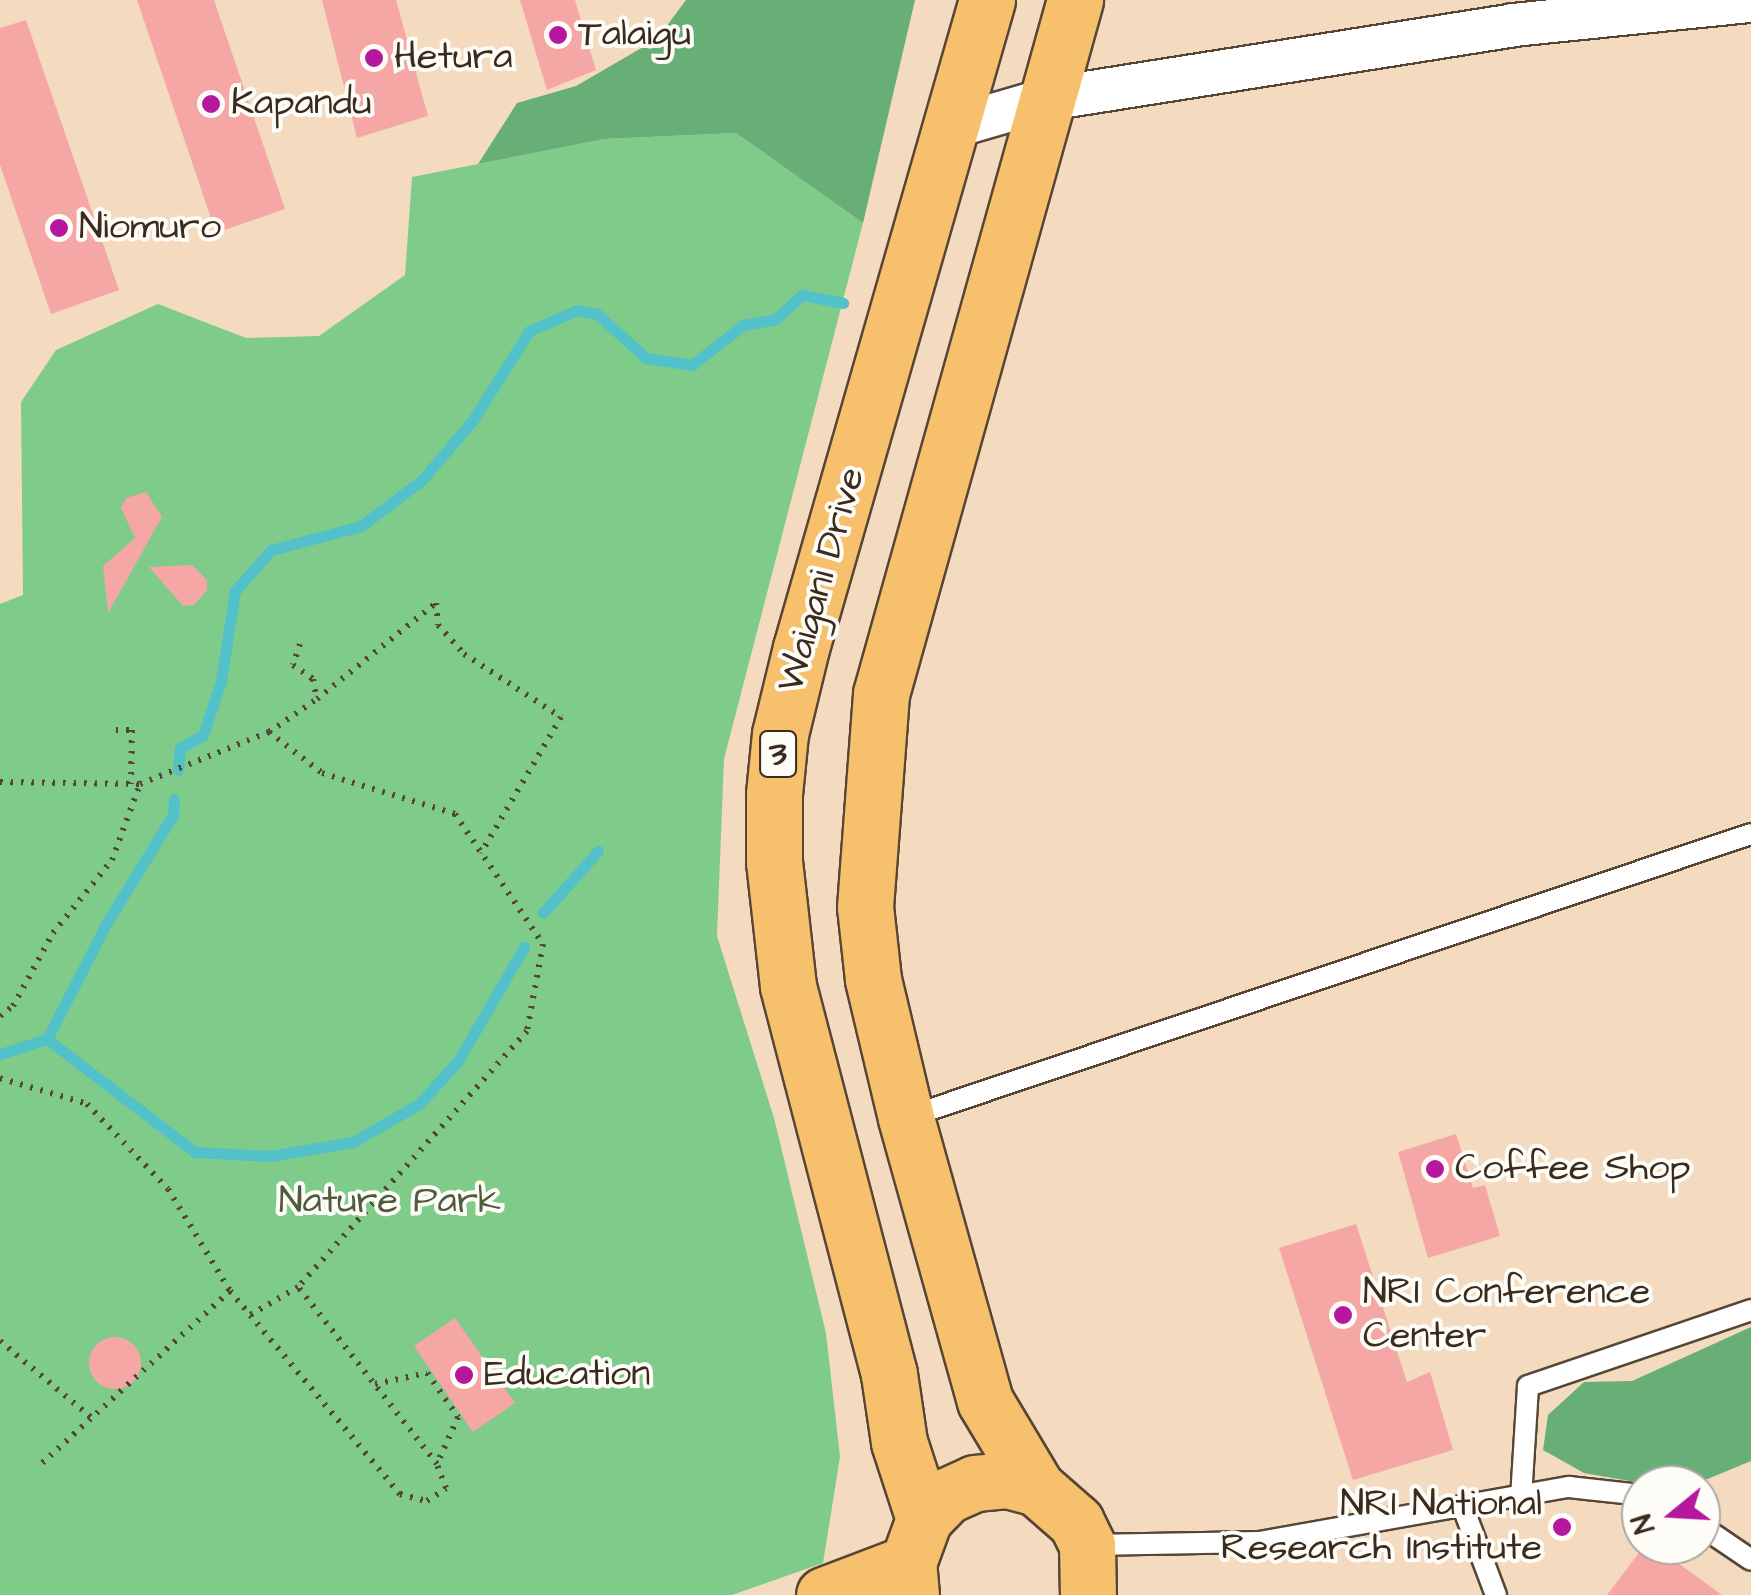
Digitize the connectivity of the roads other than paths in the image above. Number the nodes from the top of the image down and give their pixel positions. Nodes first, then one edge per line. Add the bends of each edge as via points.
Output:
1 (986, 0) edge
2 (1075, 0) edge
3 (1751, 0) edge
4 (1514, 13) edge
5 (1048, 99) junction
6 (952, 127) junction
7 (1751, 834) edge
8 (906, 1118) junction
9 (1751, 1310) edge
10 (1037, 1488) junction
11 (1621, 1493) edge
12 (1521, 1498) junction
13 (1464, 1510) junction
14 (1721, 1540) edge
15 (914, 1559) edge
16 (1751, 1560) edge
17 (1088, 1570) edge
18 (824, 1595) edge
19 (1496, 1595) edge

1 - 6 main road, Waigani Drive / 3
2 - 5 main road
3 - 4 street
4 - 5 street
5 - 6 street
5 - 8 main road via 881,694 865,907 873,980
6 - 15 main road, Waigani Drive / 3 via 801,648 780,734 774,794 788,986 889,1374
7 - 8 lane
8 - 10 main road via 985,1401
9 - 12 lane via 1528,1386
10 - 15 main road via 1006,1480 975,1483 946,1496
10 - 17 main road via 1068,1512
11 - 12 lane via 1569,1488
12 - 13 lane
13 - 17 lane
13 - 19 lane
14 - 16 lane
15 - 18 main road

